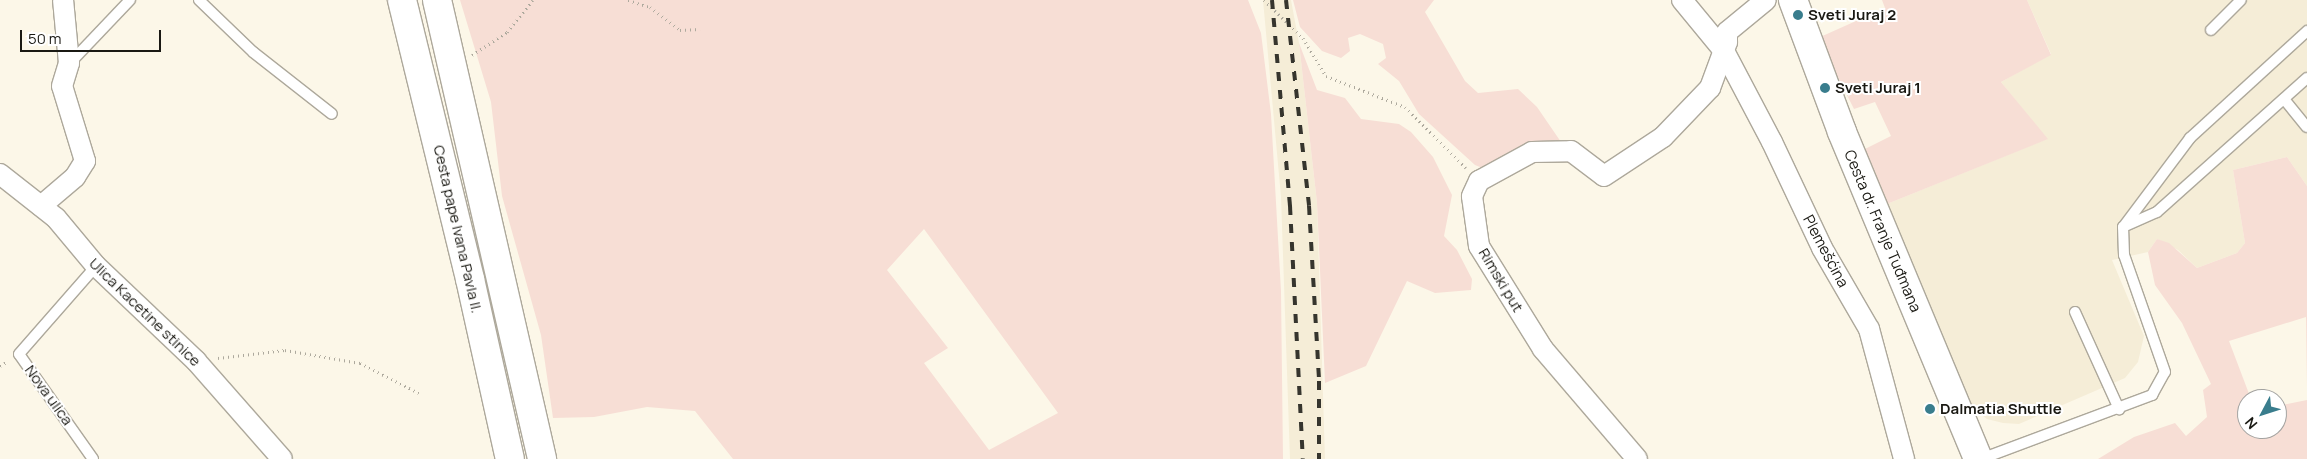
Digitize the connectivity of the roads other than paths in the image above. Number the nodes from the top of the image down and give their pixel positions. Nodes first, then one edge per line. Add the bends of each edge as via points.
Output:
1 (63, 0) edge
2 (130, 0) edge
3 (199, 0) edge
4 (402, 0) edge
5 (437, 0) edge
6 (1682, 0) edge
7 (1766, 0) edge
8 (1793, 0) edge
9 (2241, 0) edge
10 (2211, 30) dead end
11 (2307, 31) edge
12 (1724, 51) junction
13 (69, 64) junction
14 (2307, 78) edge
15 (2284, 99) junction
16 (332, 114) dead end
17 (2307, 128) edge
18 (0, 174) edge
19 (41, 206) junction
20 (2124, 227) junction
21 (96, 266) junction
22 (2075, 312) dead end
23 (2118, 409) junction
24 (93, 459) edge
25 (282, 459) edge
26 (510, 459) edge
27 (542, 459) edge
28 (1637, 459) edge
29 (1904, 459) edge
30 (1980, 459) edge

1 - 13 street
2 - 13 lane
3 - 16 lane via 253,52
4 - 26 main road, Cesta pape Ivana Pavla II.
5 - 27 main road
6 - 12 street, Plemešćina
7 - 12 street via 1727,32
8 - 30 main road, Cesta dr. Franje Tuđmana via 1842,132
9 - 10 lane
11 - 20 lane via 2190,138
12 - 28 street, Rimski put via 1710,88 1663,137 1604,176 1570,151 1532,152 1479,181 1472,196 1479,246 1543,349
12 - 29 street, Plemešćina via 1822,248 1869,330
13 - 19 street via 62,86 85,161 75,177
14 - 15 lane
15 - 17 lane
15 - 20 lane via 2157,212
18 - 19 street, Ulica Kacetine stinice
19 - 21 street, Ulica Kacetine stinice via 56,218
20 - 23 lane via 2124,255 2165,372 2152,395
21 - 24 lane, Nova ulica via 19,354
21 - 25 street, Ulica Kacetine stinice via 196,361
22 - 23 lane
23 - 30 lane

